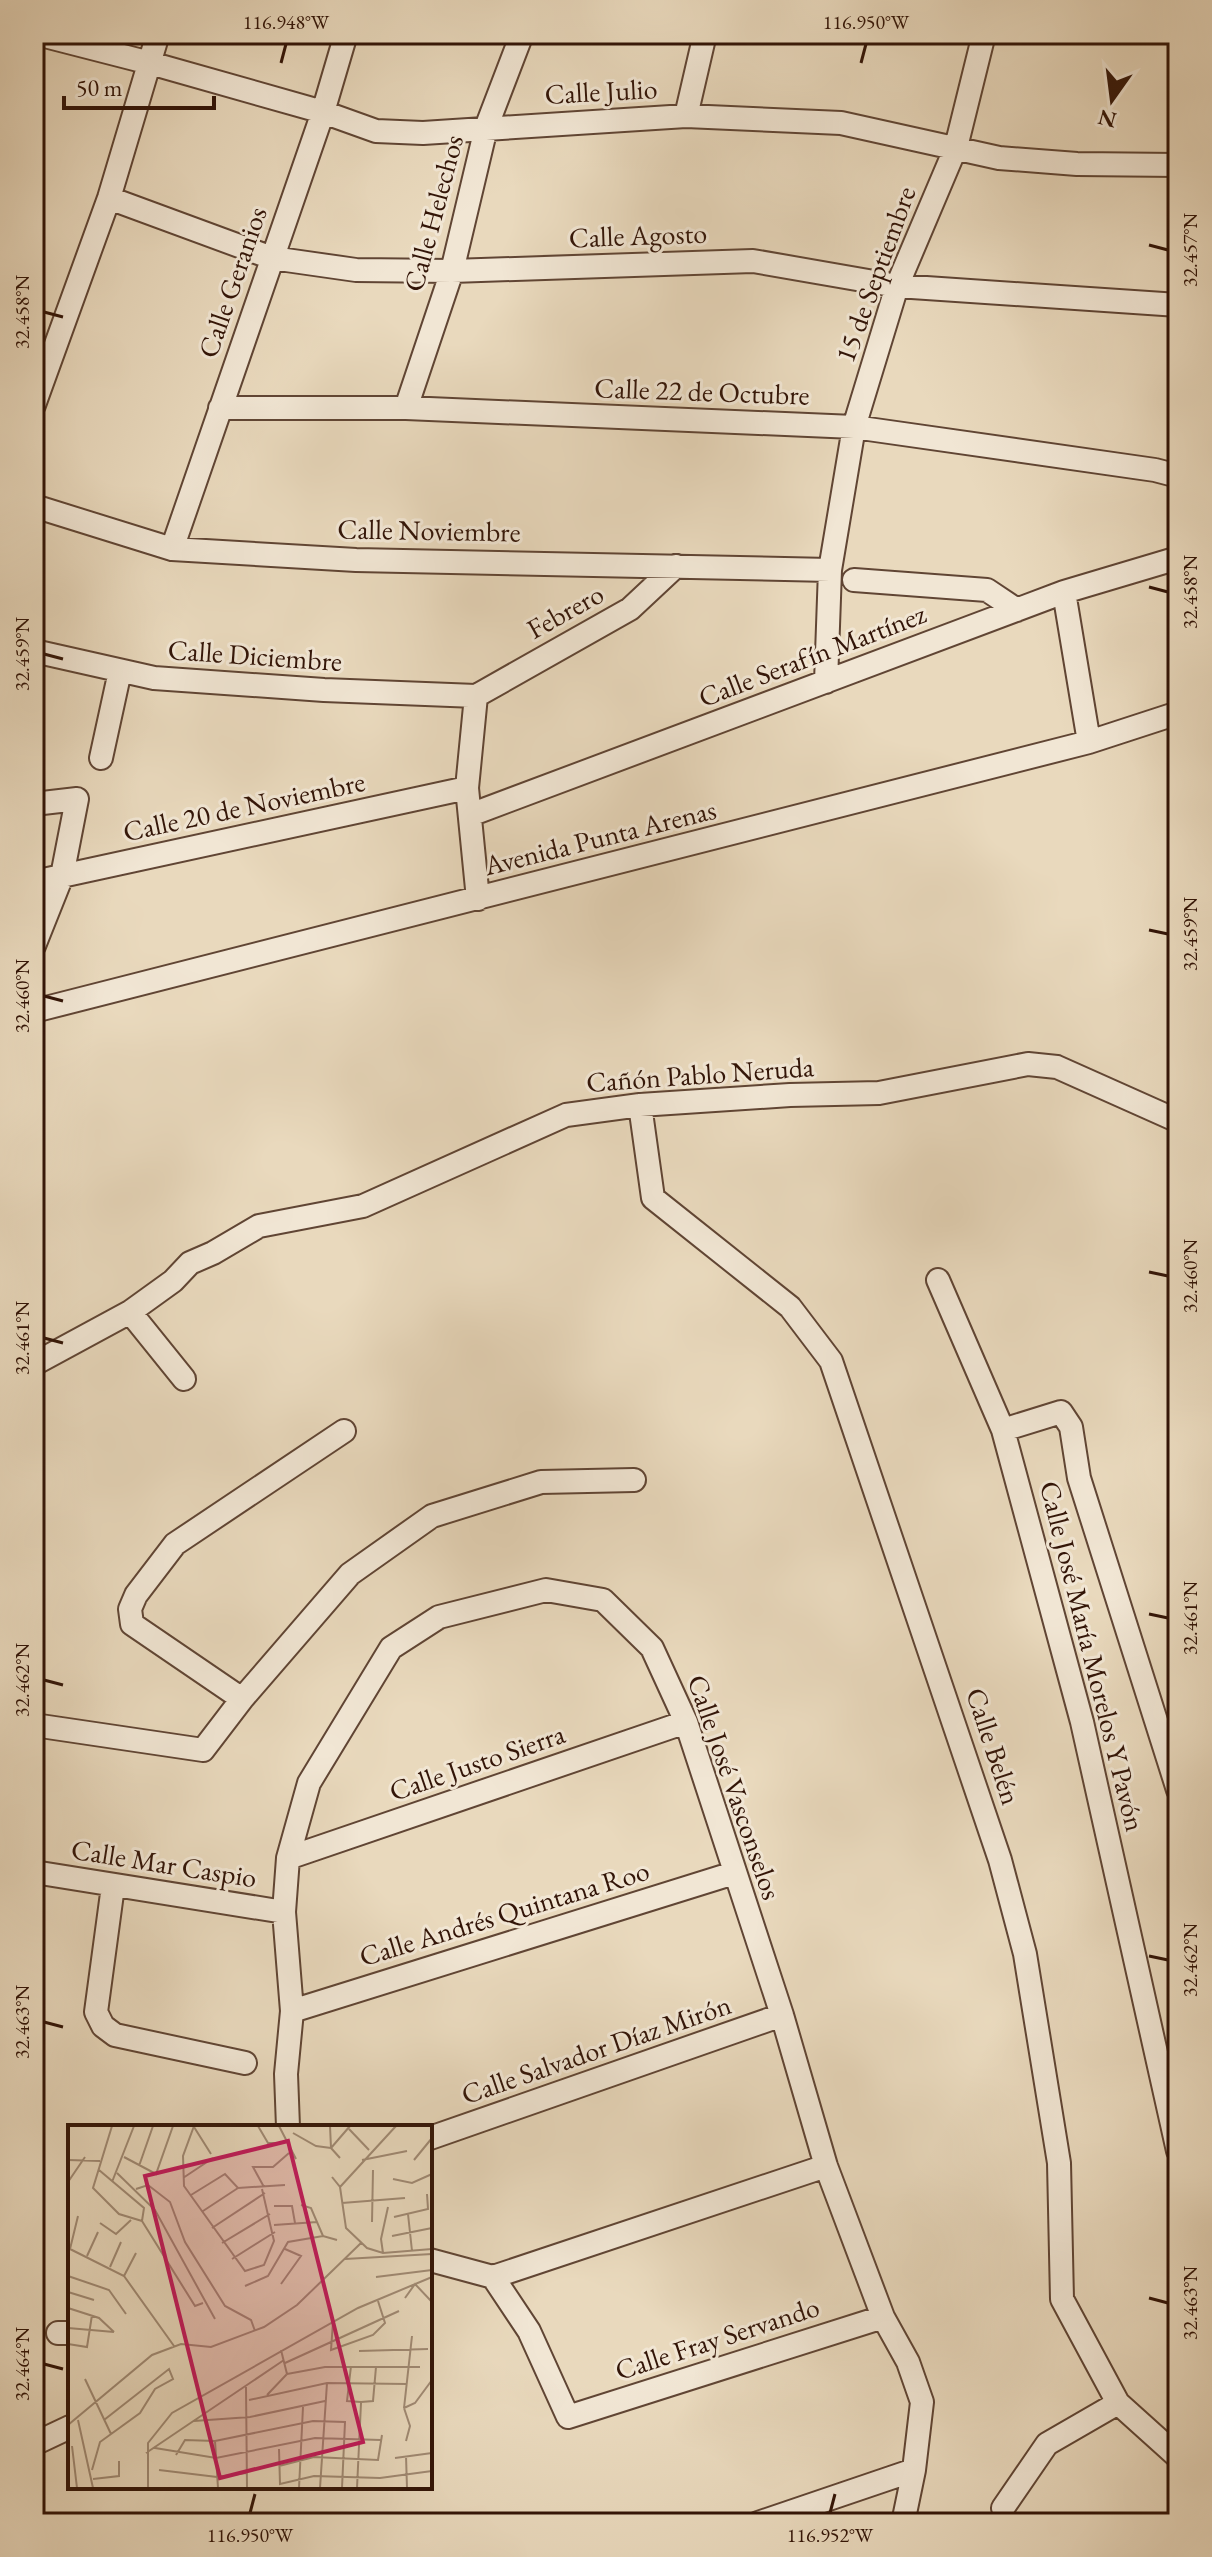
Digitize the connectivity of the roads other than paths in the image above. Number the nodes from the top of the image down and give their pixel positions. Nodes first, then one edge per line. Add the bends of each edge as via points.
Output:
1 (37, 34) edge
2 (158, 34) edge
3 (346, 34) edge
4 (522, 34) edge
5 (705, 34) edge
6 (984, 34) edge
7 (150, 63) junction
8 (323, 112) junction
9 (686, 116) junction
10 (486, 128) junction
11 (956, 147) junction
12 (1178, 165) edge
13 (109, 198) junction
14 (272, 258) junction
15 (452, 271) junction
16 (897, 286) junction
17 (1178, 305) edge
18 (40, 358) edge
19 (34, 405) edge
20 (220, 408) junction
21 (406, 408) junction
22 (854, 427) junction
23 (1178, 476) edge
24 (34, 506) edge
25 (172, 549) junction
26 (1178, 558) edge
27 (676, 566) junction
28 (830, 570) junction
29 (854, 580) dead end
30 (1064, 592) junction
31 (1017, 610) junction
32 (34, 651) edge
33 (120, 671) junction
34 (826, 682) junction
35 (476, 696) junction
36 (1178, 713) edge
37 (1089, 742) junction
38 (101, 758) dead end
39 (467, 788) junction
40 (34, 804) edge
41 (470, 815) junction
42 (62, 876) junction
43 (34, 882) edge
44 (478, 899) junction
45 (34, 946) edge
46 (34, 1011) edge
47 (640, 1105) junction
48 (1178, 1121) edge
49 (938, 1280) dead end
50 (130, 1312) junction
51 (34, 1364) edge
52 (184, 1379) dead end
53 (1003, 1430) junction
54 (344, 1431) dead end
55 (634, 1480) dead end
56 (242, 1699) junction
57 (686, 1722) junction
58 (34, 1725) edge
59 (1178, 1790) edge
60 (288, 1858) junction
61 (34, 1872) edge
62 (734, 1873) junction
63 (113, 1886) junction
64 (284, 1912) junction
65 (292, 2011) junction
66 (782, 2015) junction
67 (245, 2063) dead end
68 (288, 2125) edge
69 (432, 2137) edge
70 (1178, 2151) edge
71 (826, 2166) junction
72 (432, 2261) edge
73 (493, 2277) junction
74 (883, 2317) junction
75 (1118, 2403) junction
76 (68, 2428) edge
77 (34, 2444) edge
78 (1178, 2457) edge
79 (914, 2470) junction
80 (1003, 2508) dead end
81 (758, 2523) edge
82 (903, 2523) edge

1 - 7 street, Calle Julio
2 - 7 street
3 - 8 street, Calle Geranios
4 - 10 street, Calle Helechos
5 - 9 street
6 - 11 street, 15 de Septiembre
7 - 8 street, Calle Julio
7 - 13 street
8 - 10 street, Calle Julio via 376,131
8 - 14 street, Calle Geranios
9 - 10 street, Calle Julio
9 - 11 street, Calle Julio via 841,123
10 - 15 street, Calle Helechos
11 - 12 street, Calle Julio via 999,158
11 - 16 street, 15 de Septiembre
13 - 14 street, Calle Agosto
13 - 18 street
14 - 15 street, Calle Agosto via 356,270
14 - 20 street, Calle Geranios
15 - 16 street, Calle Agosto via 753,261
15 - 21 street, Calle Helechos
16 - 17 street, Calle Agosto
16 - 22 street, 15 de Septiembre
18 - 19 street
20 - 21 street, Calle 22 de Octubre
20 - 25 street, Calle Geranios
21 - 22 street, Calle 22 de Octubre
22 - 23 street, Calle 22 de Octubre
22 - 28 street, 15 de Septiembre
24 - 25 street, Calle Noviembre
25 - 27 street, Calle Noviembre via 356,560
26 - 30 street, Calle Serafín Martínez
27 - 28 street, Calle Noviembre
27 - 35 street, Febrero via 630,609
28 - 34 street, 15 de Septiembre
29 - 31 street via 987,590
30 - 31 street, Calle Serafín Martínez
30 - 37 street
31 - 34 street, Calle Serafín Martínez
32 - 33 street, Calle Diciembre
33 - 35 street, Calle Diciembre via 309,689
33 - 38 street
34 - 41 street, Calle Serafín Martínez
35 - 39 street
36 - 37 street, Avenida Punta Arenas
37 - 44 street, Avenida Punta Arenas
39 - 41 street
39 - 42 street, Calle 20 de Noviembre
40 - 42 street via 77,799
41 - 44 street
42 - 43 street, Calle 20 de Noviembre
42 - 45 street
44 - 46 street, Avenida Punta Arenas
47 - 48 street, Cañón Pablo Neruda via 879,1093 1028,1064 1057,1067
47 - 50 street, Cañón Pablo Neruda via 566,1115 363,1206 259,1226 190,1263
47 - 75 street, Calle Belén via 653,1198 790,1307 831,1361 1000,1860 1025,1954 1059,2163 1062,2299
49 - 53 street, Calle José María Morelos Y Pavón
50 - 51 street, Cañón Pablo Neruda
50 - 52 street
53 - 59 street via 1061,1412 1071,1427 1079,1478
53 - 70 street, Calle José María Morelos Y Pavón via 1082,1722
54 - 56 street via 175,1544 130,1609 132,1624
55 - 56 street via 541,1482 432,1516 350,1574
56 - 58 street via 203,1750
57 - 60 street, Calle Justo Sierra
57 - 60 street, Calle José Vasconselos via 652,1648 603,1600 546,1590 439,1617 391,1648 309,1783
57 - 62 street, Calle José Vasconselos
60 - 64 street, Calle José Vasconselos
61 - 63 street, Calle Mar Caspio
62 - 65 street, Calle Andrés Quintana Roo
62 - 66 street, Calle José Vasconselos
63 - 64 street, Calle Mar Caspio
63 - 67 street via 96,2012 103,2026 115,2035
64 - 65 street, Calle José Vasconselos
65 - 68 street, Calle José Vasconselos
66 - 69 street, Calle Salvador Díaz Mirón
66 - 71 street, Calle José Vasconselos
71 - 73 street
71 - 74 street, Calle José Vasconselos
72 - 73 street
73 - 74 street, Calle Fray Servando via 529,2331 568,2417
74 - 79 street, Calle José Vasconselos via 922,2402
75 - 78 street, Calle Belén
75 - 80 street via 1047,2444
76 - 77 street
79 - 81 street
79 - 82 street, Calle José Vasconselos

